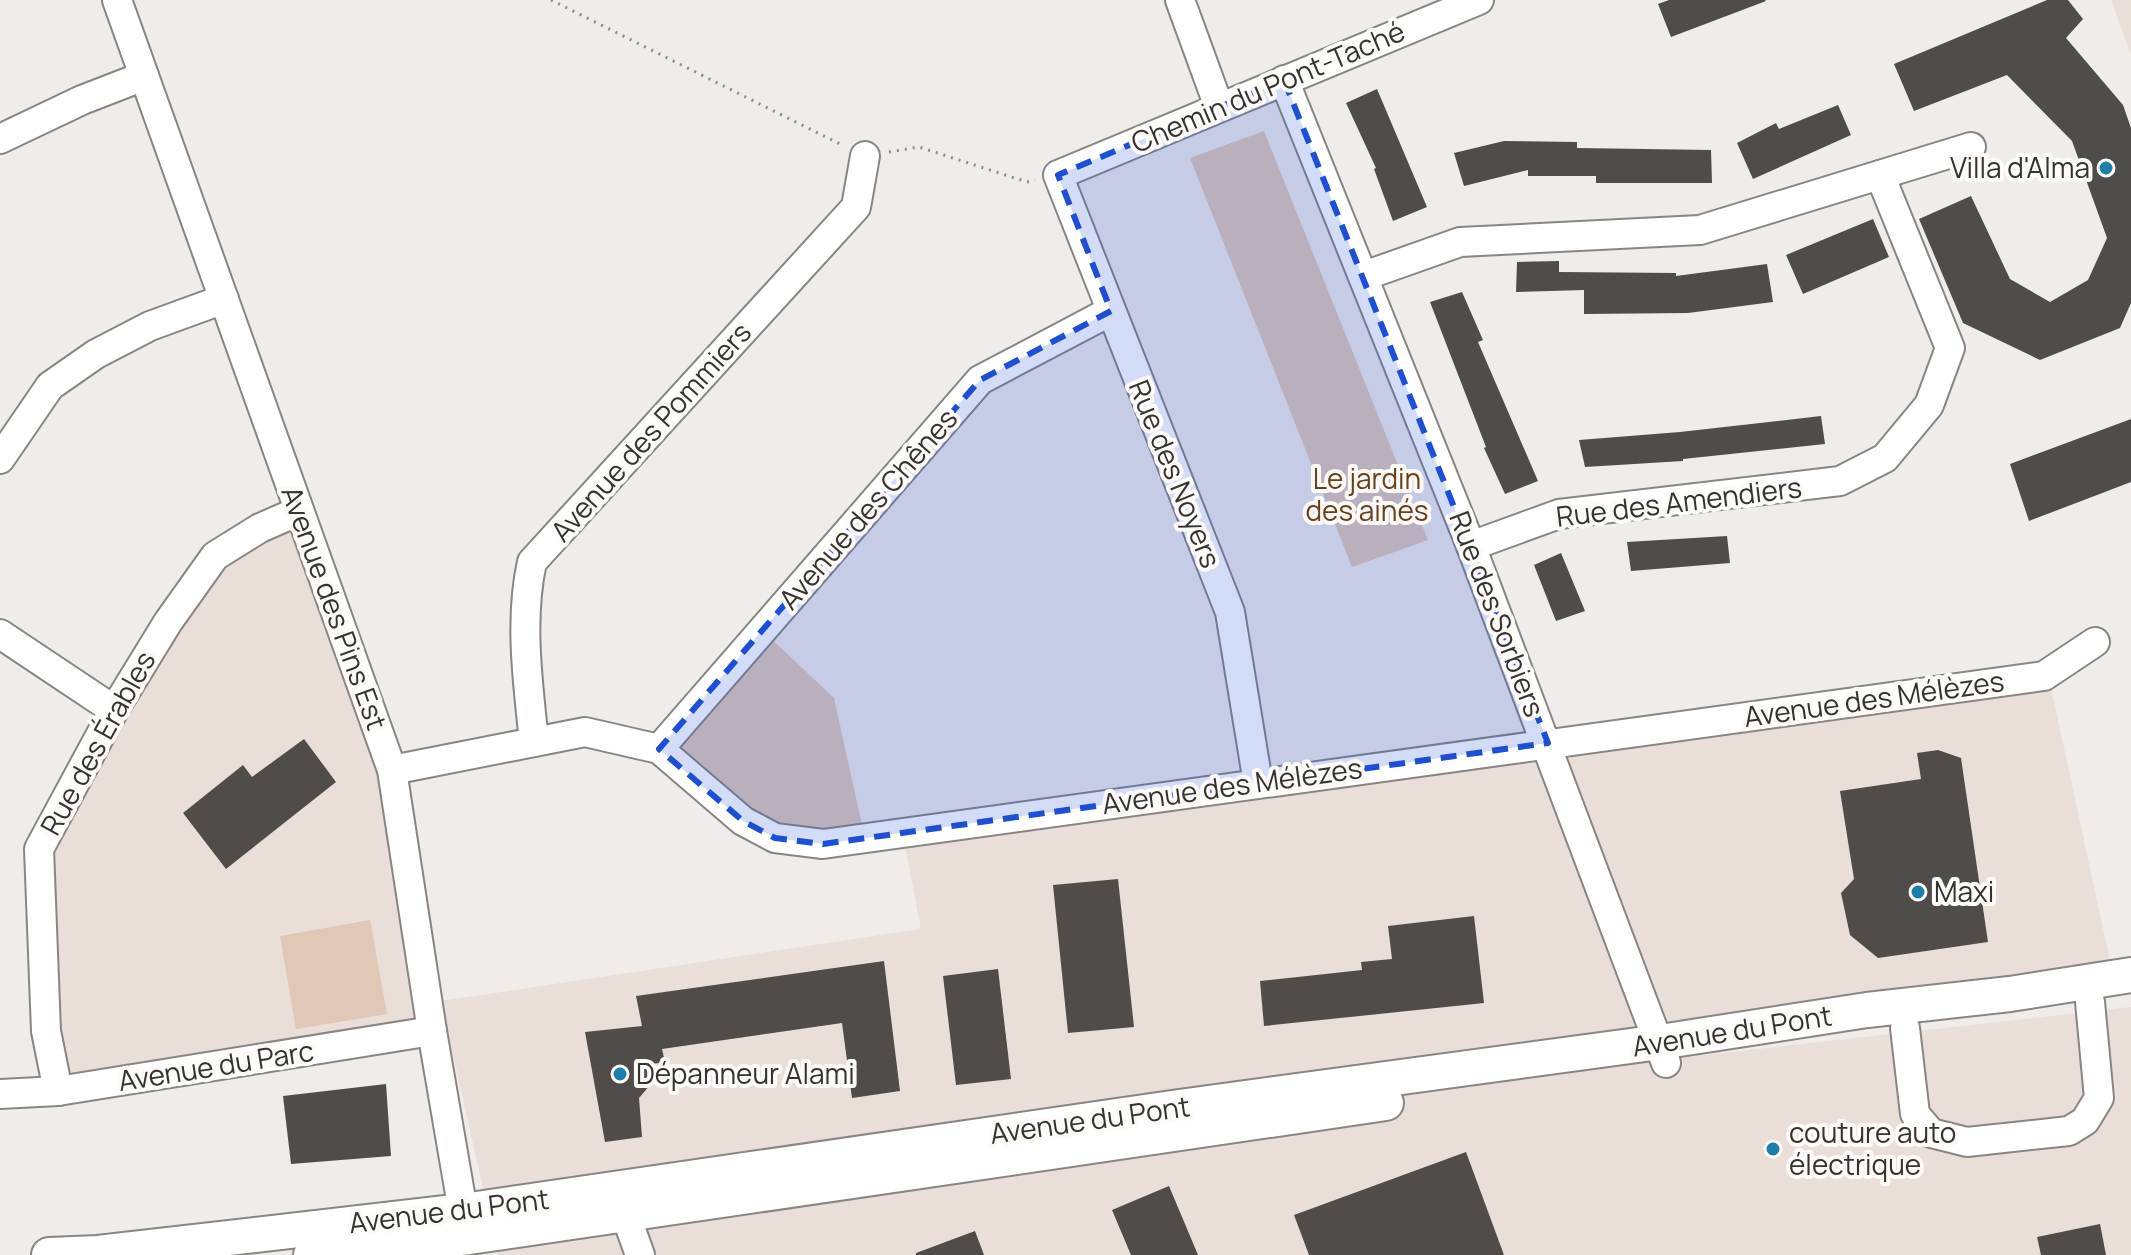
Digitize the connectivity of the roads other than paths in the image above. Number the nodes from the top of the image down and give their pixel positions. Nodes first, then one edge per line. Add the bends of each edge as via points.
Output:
1 (117, 0) edge
2 (1180, 0) edge
3 (1479, 0) edge
4 (144, 76) junction
5 (1284, 80) junction
6 (1219, 107) junction
7 (0, 139) edge
8 (1971, 147) dead end
9 (865, 156) road end
10 (1058, 175) joint
11 (1880, 175) junction
12 (1364, 276) junction
13 (224, 299) junction
14 (1111, 311) junction
15 (0, 459) edge
16 (299, 511) junction
17 (1471, 546) junction
18 (0, 634) edge
19 (2095, 642) dead end
20 (114, 710) junction
21 (534, 742) junction
22 (1548, 743) junction
23 (659, 749) junction
24 (392, 770) junction
25 (1258, 783) junction
26 (2131, 975) edge
27 (2131, 997) edge
28 (2090, 1002) junction
29 (1905, 1028) junction
30 (432, 1031) junction
31 (1663, 1052) junction
32 (58, 1091) junction
33 (0, 1094) edge
34 (625, 1213) junction
35 (469, 1234) edge
36 (49, 1255) edge
37 (321, 1255) edge
38 (640, 1255) edge

1 - 4 street, Avenue des Pins Est
2 - 6 street
3 - 5 street, Chemin du Pont-Taché
4 - 7 street
4 - 13 street, Avenue des Pins Est
5 - 6 street, Chemin du Pont-Taché
5 - 12 street, Rue des Sorbiers
6 - 10 street, Chemin du Pont-Taché
8 - 11 street
9 - 21 street, Avenue des Pommiers via 856,207 532,562 526,668
10 - 14 street, Rue des Noyers
11 - 12 street via 1700,230 1460,242
11 - 17 street, Rue des Amendiers via 1950,348 1929,405 1885,458 1840,481 1559,514
12 - 17 street, Rue des Sorbiers
13 - 15 street via 150,326 50,386
13 - 16 street, Avenue des Pins Est
14 - 23 street, Avenue des Chênes via 980,380
14 - 25 street, Rue des Noyers via 1230,612
16 - 20 street, Rue des Érables via 215,556
16 - 24 street, Avenue des Pins Est
17 - 22 street, Rue des Sorbiers
18 - 20 street
19 - 22 street, Avenue des Mélèzes via 2044,676
20 - 32 street, Rue des Érables via 39,849 46,1031
21 - 23 street, Avenue des Mélèzes via 585,732
21 - 24 street, Avenue des Mélèzes
22 - 25 street, Avenue des Mélèzes
22 - 31 street, Rue des Sorbiers
23 - 25 street, Avenue des Mélèzes via 743,821 775,838 823,844
24 - 30 street, Avenue des Pins Est
26 - 31 main road, Avenue du Pont via 1867,1010
27 - 28 main road, Avenue du Pont
28 - 29 main road, Avenue du Pont
28 - 29 street via 2099,1098 2085,1121 2069,1131 1967,1142 1931,1133 1915,1114
29 - 31 main road, Avenue du Pont
30 - 32 street, Avenue du Parc
30 - 35 street, Avenue des Pins Est
31 - 34 main road, Avenue du Pont
31 - 35 main road, Avenue du Pont via 1172,1108
32 - 33 street, Avenue du Parc
34 - 35 main road, Avenue du Pont
34 - 38 street
35 - 36 main road, Avenue du Pont
35 - 37 main road, Avenue du Pont

